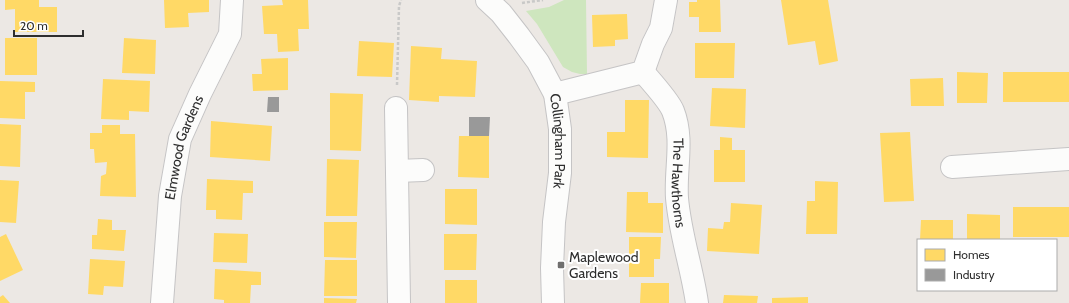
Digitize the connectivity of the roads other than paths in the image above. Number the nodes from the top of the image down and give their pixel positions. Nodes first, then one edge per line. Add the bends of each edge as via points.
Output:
1 (232, 0) edge
2 (487, 0) edge
3 (666, 0) edge
4 (643, 72) junction
5 (554, 94) junction
6 (396, 108) road end
7 (1069, 158) edge
8 (952, 167) dead end
9 (423, 170) dead end
10 (396, 171) junction
11 (162, 303) edge
12 (399, 303) edge
13 (553, 303) edge
14 (697, 303) edge

1 - 11 street, Elmwood Gardens via 230,34 180,139 170,196
2 - 5 street, Collingham Park via 501,13 538,62
3 - 4 street via 661,28
4 - 5 street
4 - 14 street, The Hawthorns via 673,110 679,137 677,198 682,238
5 - 13 street, Collingham Park via 560,129 560,173 554,222
6 - 10 street
7 - 8 street
9 - 10 street
10 - 12 street

